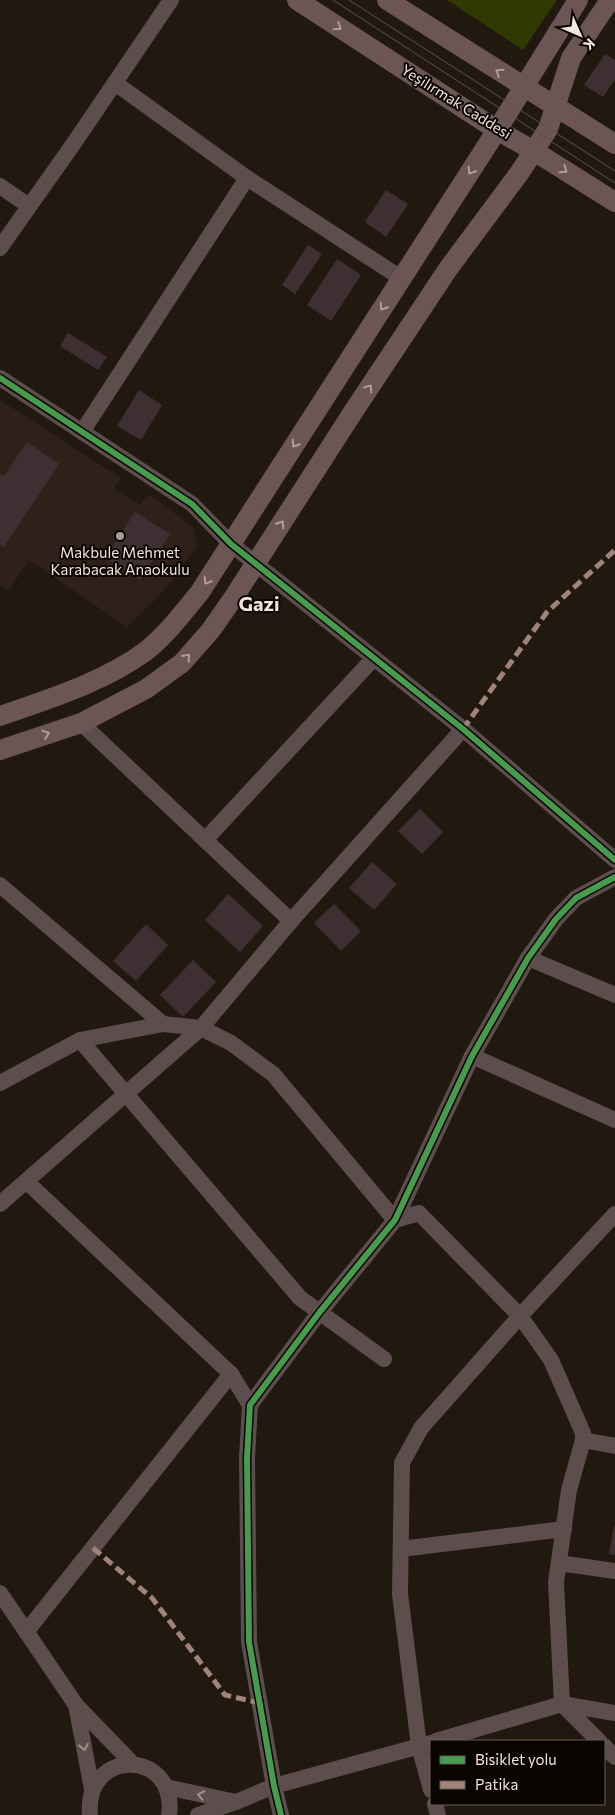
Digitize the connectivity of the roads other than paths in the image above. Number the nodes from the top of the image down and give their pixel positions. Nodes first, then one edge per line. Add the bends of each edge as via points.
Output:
1 (171, 0) edge
2 (297, 0) edge
3 (387, 0) edge
4 (578, 0) edge
5 (613, 0) edge
6 (115, 82) junction
7 (524, 88) junction
8 (556, 107) junction
9 (497, 130) junction
10 (615, 144) edge
11 (534, 151) junction
12 (247, 178) junction
13 (0, 186) edge
14 (615, 202) edge
15 (29, 206) junction
16 (0, 248) edge
17 (402, 278) junction
18 (0, 378) edge
19 (82, 432) junction
20 (231, 544) junction
21 (256, 564) junction
22 (374, 658) junction
23 (0, 716) edge
24 (81, 723) junction
25 (462, 729) junction
26 (0, 750) edge
27 (205, 840) junction
28 (615, 860) edge
29 (615, 877) edge
30 (0, 885) edge
31 (291, 921) junction
32 (528, 958) junction
33 (615, 995) edge
34 (164, 1024) junction
35 (201, 1028) junction
36 (80, 1040) junction
37 (472, 1056) junction
38 (0, 1083) edge
39 (126, 1094) junction
40 (615, 1120) edge
41 (27, 1182) junction
42 (0, 1204) edge
43 (615, 1214) edge
44 (396, 1220) junction
45 (609, 1230) edge
46 (319, 1313) junction
47 (520, 1316) junction
48 (384, 1359) dead end
49 (231, 1374) junction
50 (250, 1405) junction
51 (583, 1440) junction
52 (615, 1446) edge
53 (564, 1529) junction
54 (401, 1549) junction
55 (559, 1562) junction
56 (615, 1571) edge
57 (0, 1593) edge
58 (4, 1610) edge
59 (26, 1632) junction
60 (562, 1704) junction
61 (76, 1705) junction
62 (615, 1713) edge
63 (439, 1740) edge
64 (598, 1740) edge
65 (425, 1745) edge
66 (605, 1747) edge
67 (615, 1757) edge
68 (134, 1764) junction
69 (430, 1782) edge
70 (274, 1786) junction
71 (166, 1787) junction
72 (236, 1802) junction
73 (88, 1805) edge
74 (215, 1812) edge
75 (169, 1815) edge
76 (198, 1815) edge
77 (281, 1815) edge

1 - 6 street
2 -> 9 main road, Yeşilırmak Caddesi
7 -> 3 main road
4 - 7 main road
5 - 8 main road via 571,58
6 - 12 street
6 - 15 street
7 - 8 main road
7 - 9 main road
8 - 10 main road
8 - 11 main road via 548,129
9 - 11 main road, Yeşilırmak Caddesi
9 -> 17 main road
11 -> 14 main road, Yeşilırmak Caddesi
21 -> 11 main road via 448,268
12 - 17 street
12 - 19 street
13 - 15 street
15 - 16 street
17 -> 20 main road
18 - 19 street
19 - 20 street via 192,504
20 - 21 street
20 -> 23 main road via 174,625 145,651 71,692
21 - 22 street
24 -> 21 main road via 146,689 182,663 211,630
22 - 25 street
22 - 27 street
26 -> 24 main road
24 - 27 street
25 - 28 street
25 - 31 street
27 - 31 street
29 - 32 street via 576,898
30 - 34 street
31 - 35 street
32 - 33 street
32 - 37 street
34 - 35 street
34 - 36 street
35 - 39 street
35 - 44 street via 231,1043 273,1074
36 - 38 street
36 - 39 street
37 - 40 street
37 - 44 street
39 - 41 street
39 - 46 street via 300,1298
41 - 42 street
41 - 49 street
43 - 45 street
44 - 46 street
44 - 47 street via 419,1213
45 - 47 street
46 - 48 street
46 - 50 street
47 - 51 street via 551,1360 583,1433
47 - 54 street via 422,1428 402,1463
49 - 50 street
49 - 59 street
50 - 70 street via 247,1458 249,1642
51 - 52 street
51 - 53 street via 569,1490
53 - 54 street
53 - 55 street
54 - 65 street via 400,1594
55 - 56 street
55 - 60 street via 556,1582
57 - 58 street
58 - 59 street
59 - 61 street
60 - 62 street
60 - 63 street
60 - 64 street
61 - 68 street
61 -> 73 street
65 - 69 street
65 - 70 street
66 - 67 street
68 - 71 street via 147,1768
68 - 73 street via 120,1765 98,1778
70 - 72 street
70 - 77 street
72 -> 71 street
71 - 75 street via 170,1800
72 - 74 street
74 - 76 street

